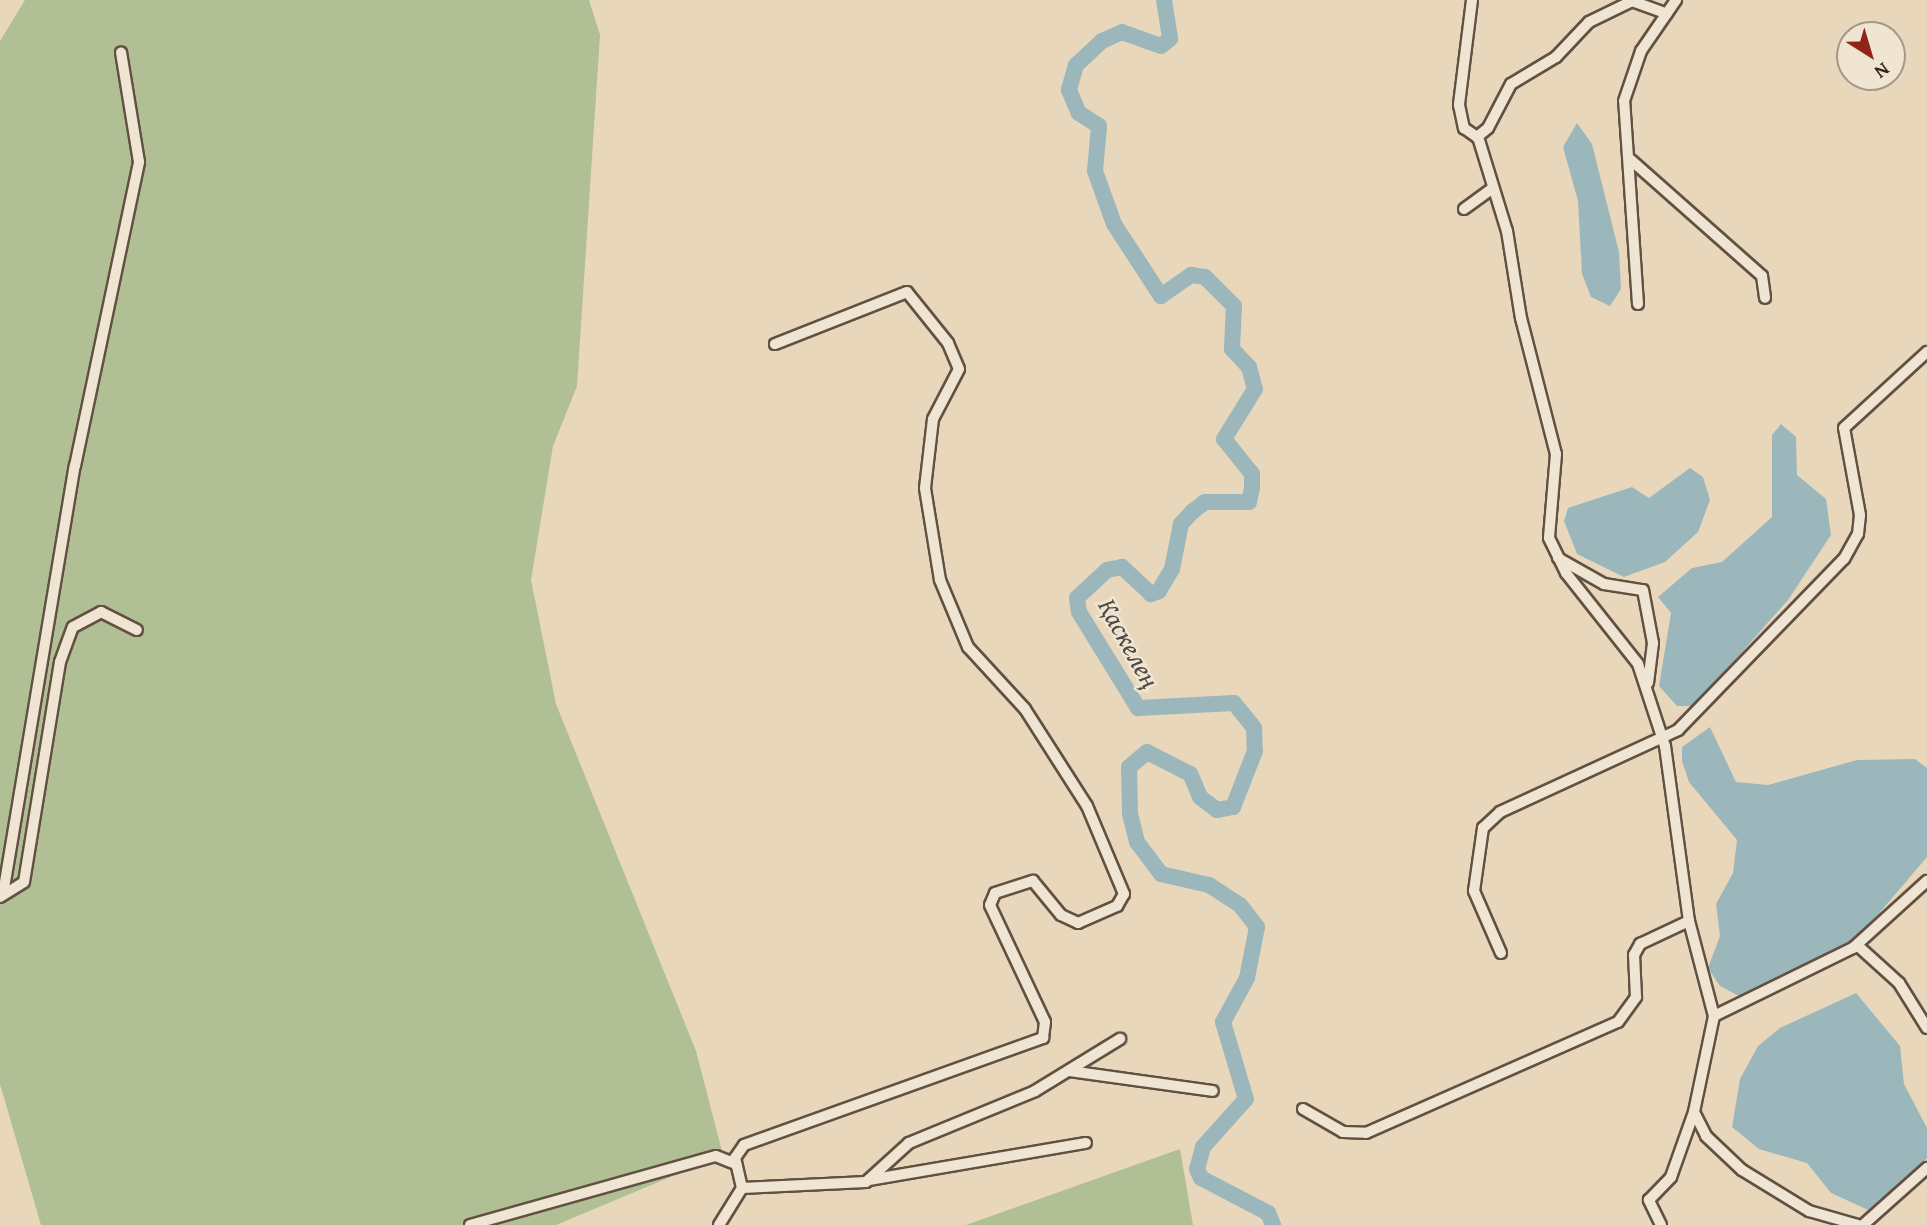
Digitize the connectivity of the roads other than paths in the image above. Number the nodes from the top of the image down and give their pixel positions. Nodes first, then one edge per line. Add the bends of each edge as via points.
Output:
1 (1472, 0) edge
2 (1676, 0) edge
3 (1667, 14) junction
4 (121, 52) dead end
5 (1478, 137) junction
6 (1631, 160) junction
7 (1493, 188) junction
8 (1464, 209) dead end
9 (1765, 298) dead end
10 (1639, 304) dead end
11 (775, 344) dead end
12 (1927, 352) edge
13 (1557, 558) junction
14 (137, 630) dead end
15 (1648, 684) junction
16 (1662, 737) junction
17 (1927, 881) edge
18 (1, 896) edge
19 (1689, 921) junction
20 (1857, 945) junction
21 (1501, 953) dead end
22 (1714, 1016) junction
23 (1927, 1027) edge
24 (1120, 1039) dead end
25 (1065, 1072) junction
26 (1213, 1091) dead end
27 (1303, 1109) dead end
28 (1694, 1112) junction
29 (1086, 1143) dead end
30 (736, 1164) junction
31 (1927, 1168) edge
32 (869, 1180) junction
33 (742, 1188) junction
34 (470, 1225) edge
35 (719, 1225) edge
36 (1661, 1225) edge
37 (1861, 1225) edge

1 - 5 street via 1459,105 1464,128
2 - 3 street
3 - 5 street via 1632,1 1589,22 1556,57 1511,84
3 - 6 street via 1624,101
4 - 18 street via 139,162 73,477
5 - 7 street
6 - 9 street via 1762,276
6 - 10 street
7 - 8 street
7 - 13 street via 1556,454 1548,524
11 - 30 street via 907,292 948,343 959,369 933,419 925,488 940,580 968,647 1025,709 1087,806 1124,894 1117,906 1078,923 1061,915 1033,881 995,892 990,905 1045,1022 1043,1038 744,1145
12 - 16 street via 1844,428 1860,515 1853,546 1704,706
13 - 15 street
13 - 15 street via 1604,584 1643,590 1653,643
14 - 18 street via 102,612 74,627 60,662 24,882
15 - 16 street
16 - 19 street
16 - 21 street via 1500,812 1483,828 1474,891
17 - 20 street
19 - 22 street
19 - 27 street via 1640,944 1634,956 1636,997 1618,1022 1366,1133 1343,1132
20 - 22 street
20 - 23 street via 1899,983
22 - 28 street
24 - 25 street
25 - 26 street via 1094,1070 1146,1084
25 - 32 street via 909,1143
28 - 36 street via 1671,1177 1649,1200
28 - 37 street via 1706,1136 1742,1170 1809,1211
29 - 32 street
30 - 33 street
30 - 34 street via 716,1156
31 - 37 street
32 - 33 street
33 - 35 street

